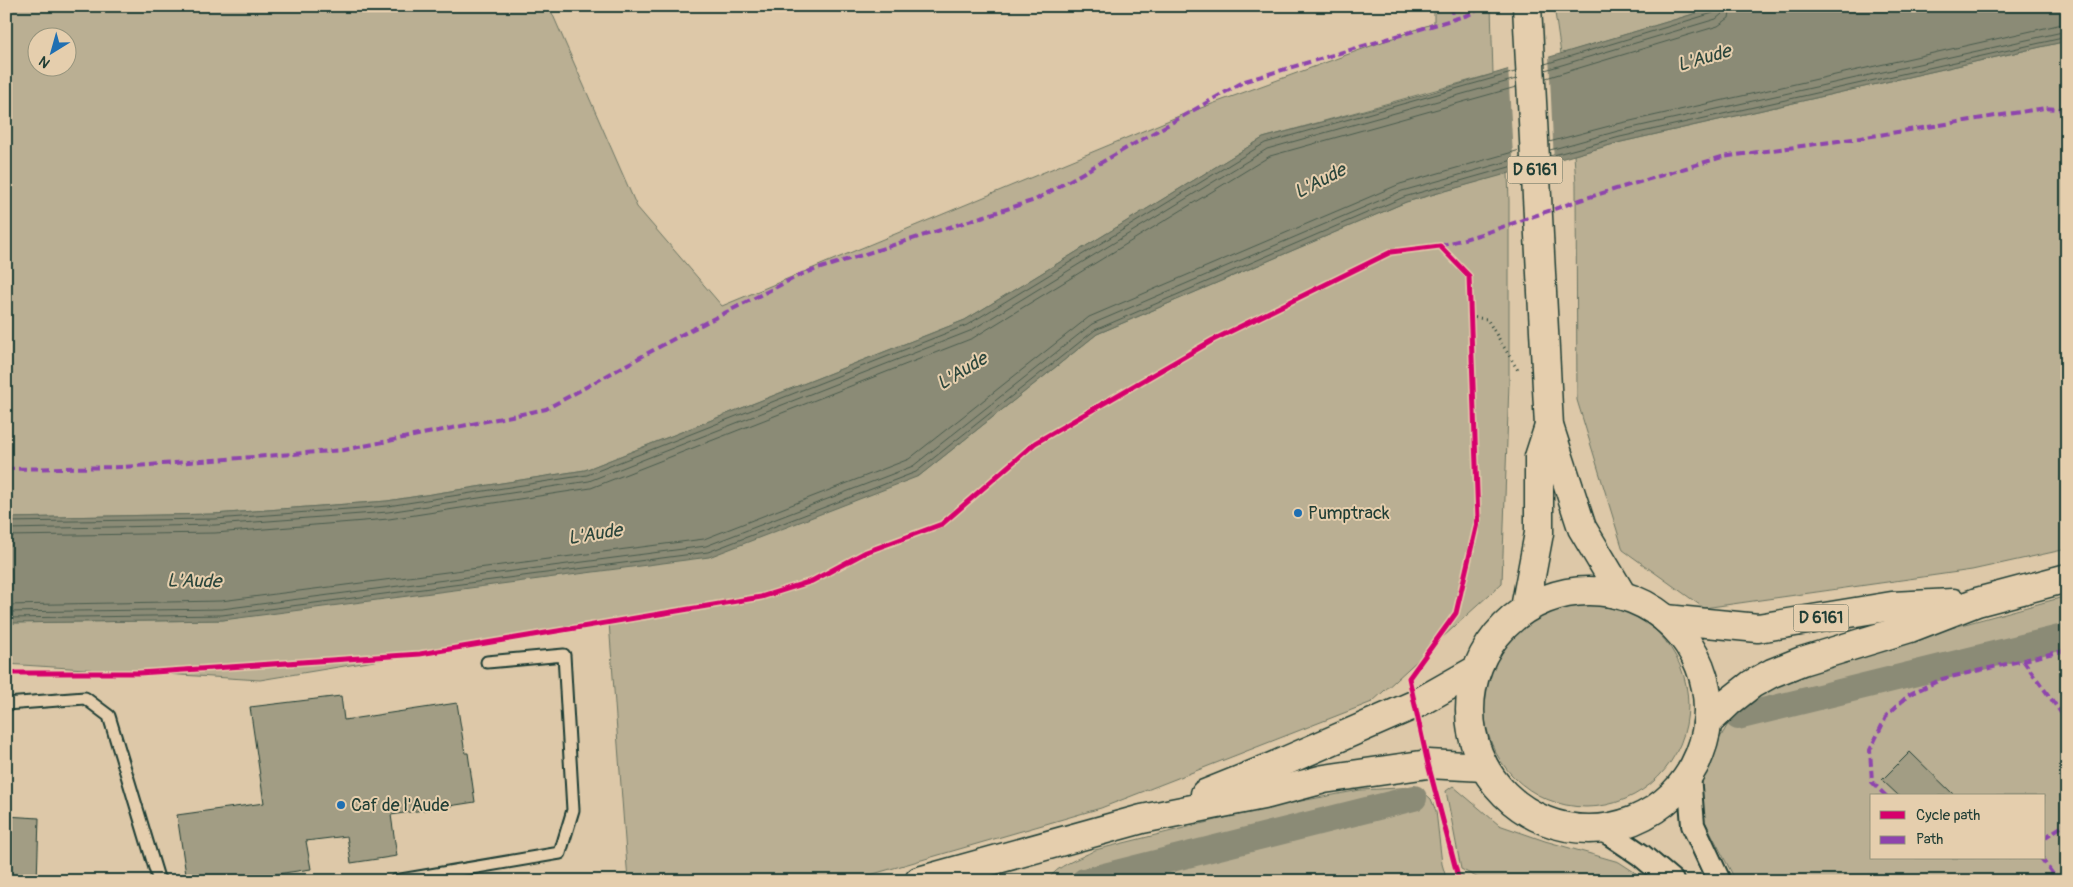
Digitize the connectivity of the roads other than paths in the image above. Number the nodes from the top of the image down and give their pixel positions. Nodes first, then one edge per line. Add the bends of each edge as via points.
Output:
1 (1527, 6) edge
2 (1549, 426) junction
3 (2067, 578) edge
4 (1622, 595) junction
5 (1977, 602) junction
6 (1525, 608) junction
7 (1666, 619) junction
8 (487, 662) dead end
9 (1476, 670) junction
10 (6, 704) edge
11 (1707, 723) junction
12 (1484, 767) junction
13 (1688, 775) junction
14 (1142, 818) junction
15 (1600, 828) junction
16 (161, 881) edge
17 (395, 881) edge
18 (919, 881) edge
19 (1672, 881) edge
20 (1719, 881) edge

1 - 2 main road, D 6161
2 - 4 main road, D 6161 via 1582,528
2 - 6 main road, D 6161 via 1539,457 1538,533
3 - 5 main road, D 6161
4 - 6 main road via 1572,591
4 - 7 main road
5 - 7 main road, D 6161 via 1892,606 1758,628
5 - 11 main road, D 6161 via 1910,628 1772,673 1734,698
6 - 9 main road via 1495,635
7 - 11 main road via 1691,648 1700,667 1705,685
8 - 17 lane via 564,655 573,810 560,852
9 - 12 main road via 1470,696 1470,720 1474,745
9 - 14 main road via 1416,704 1267,769
10 - 16 lane via 85,698 109,716
11 - 13 main road via 1701,750
12 - 14 main road via 1428,764 1324,779 1268,794
12 - 15 main road via 1498,786 1532,815 1554,824
13 - 15 main road via 1665,802 1650,813
13 - 20 street via 1693,825
14 - 18 main road
15 - 19 street via 1641,855

